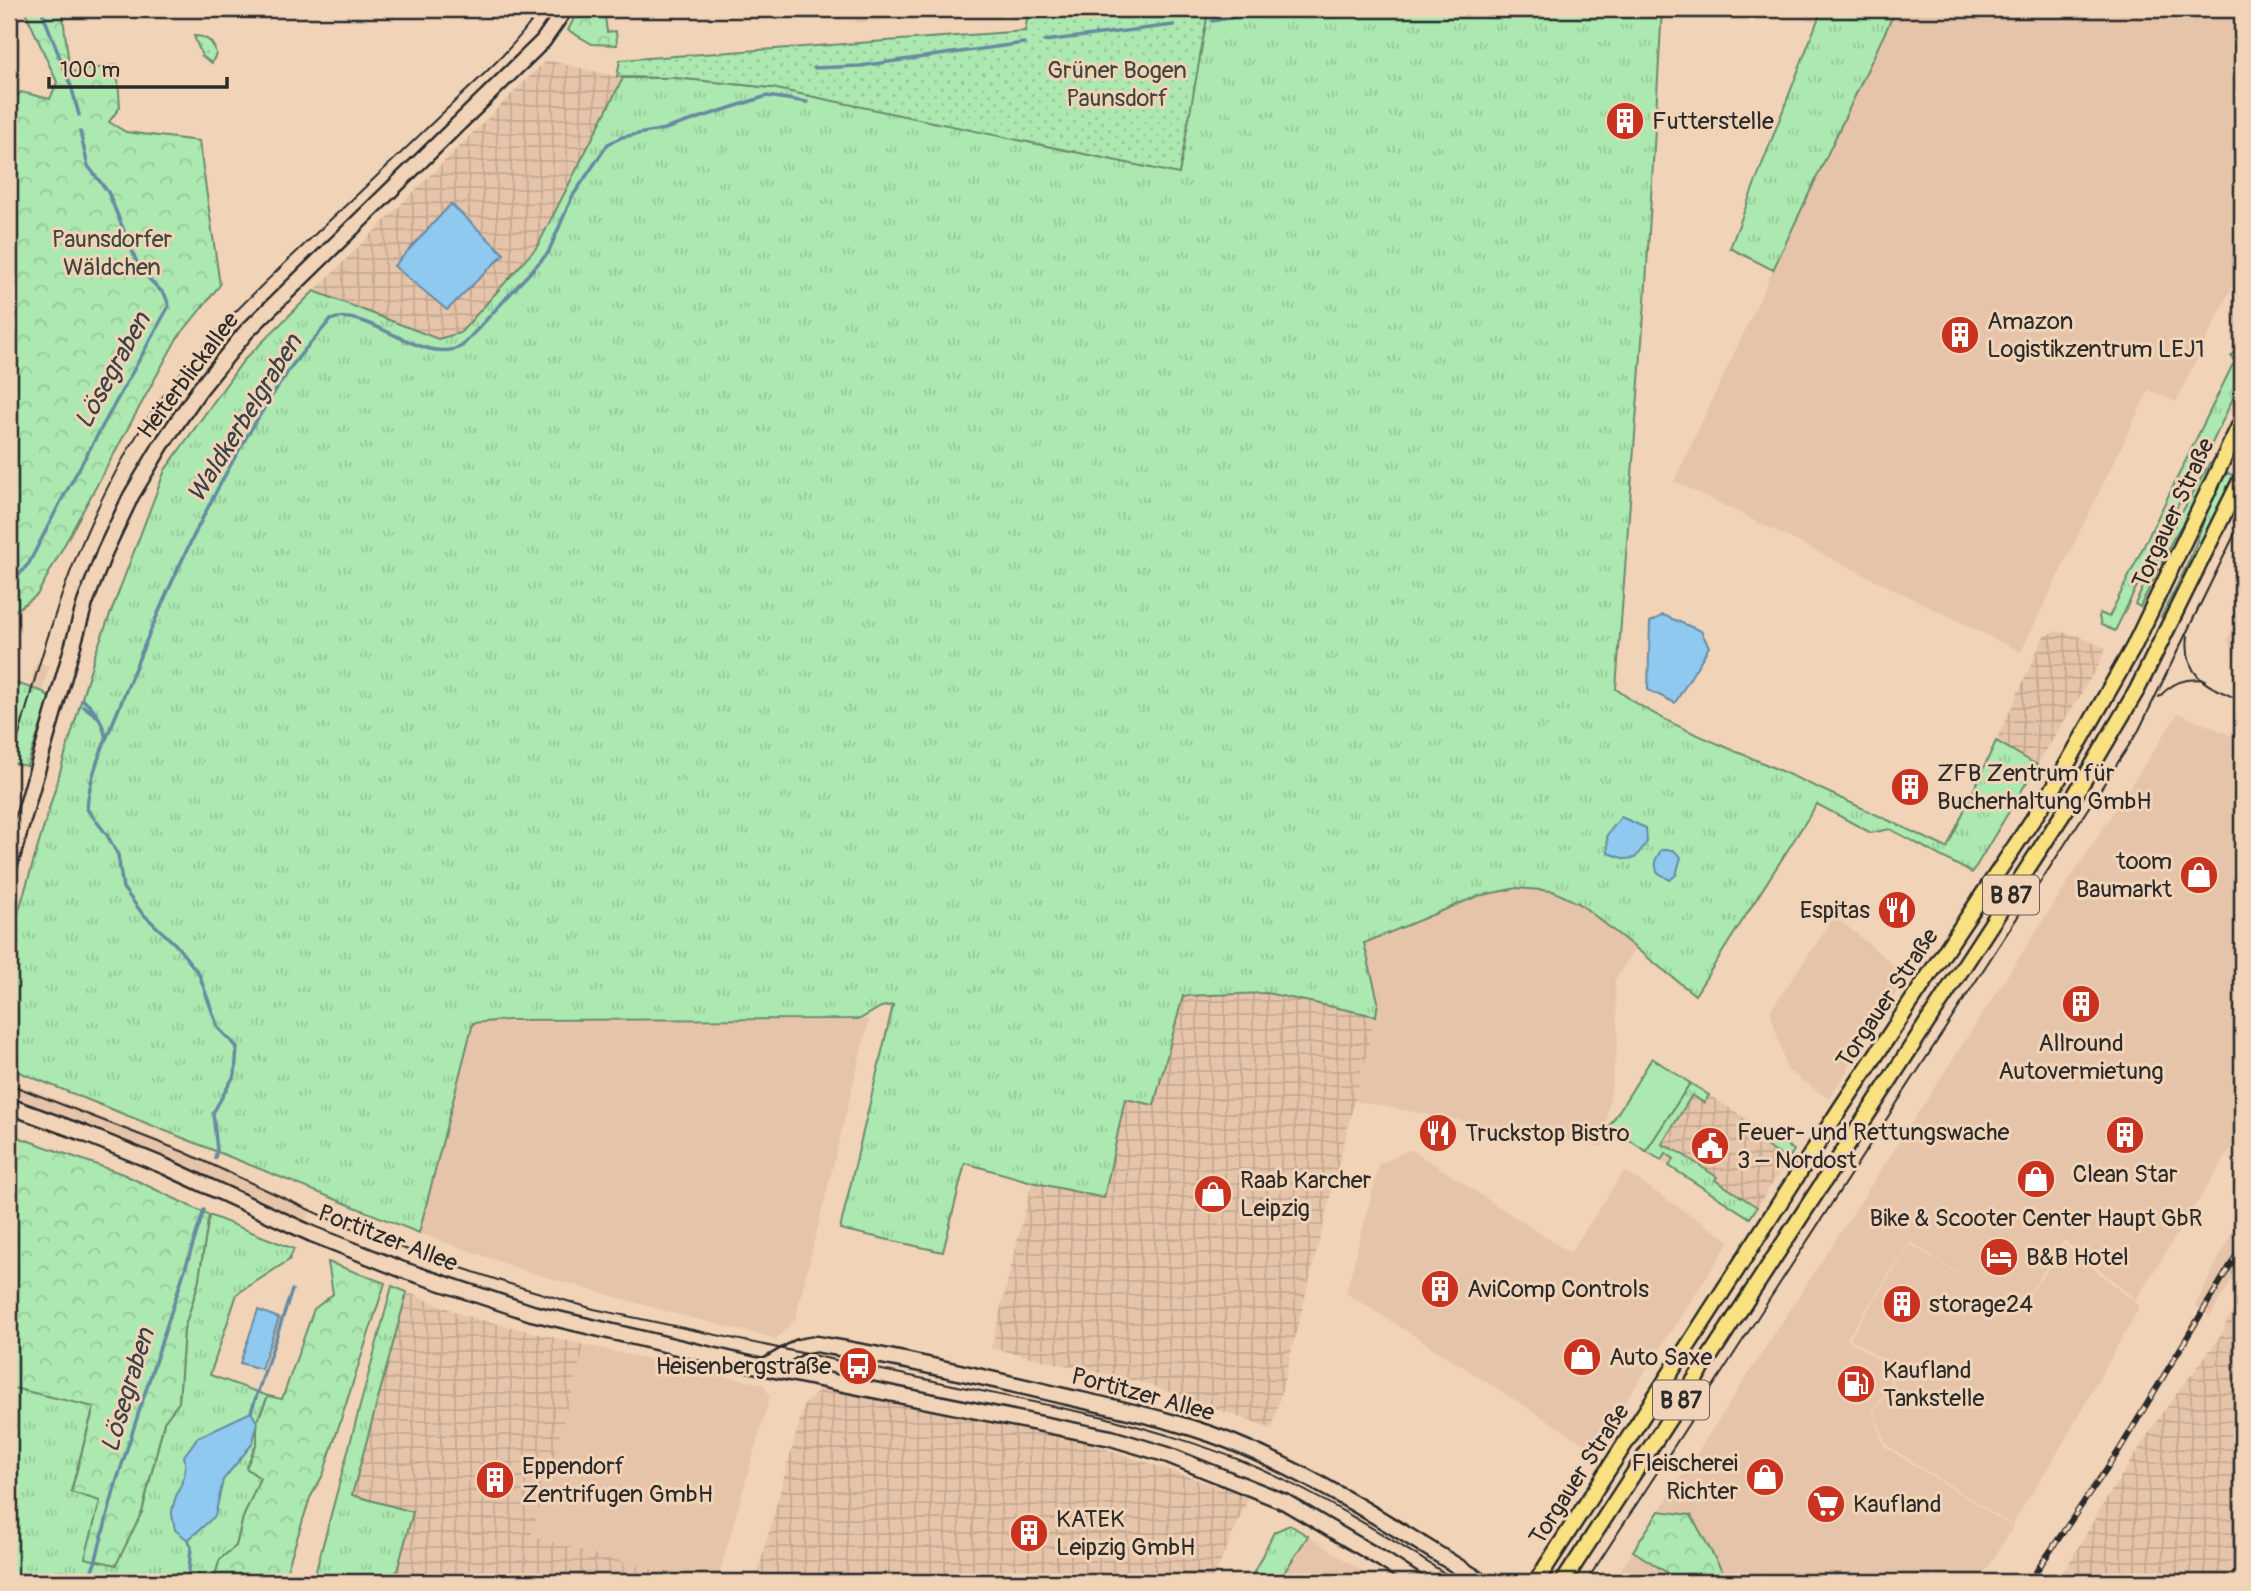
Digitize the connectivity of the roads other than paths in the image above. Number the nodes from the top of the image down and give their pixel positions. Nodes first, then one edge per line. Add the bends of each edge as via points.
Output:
1 (565, 9) edge
2 (2242, 420) edge
3 (2238, 439) edge
4 (2242, 477) edge
5 (9, 868) edge
6 (9, 1106) edge
7 (765, 1367) junction
8 (1417, 1582) edge
9 (1483, 1582) edge
10 (1536, 1582) edge
11 (1563, 1582) edge

1 - 5 main road, Heiterblickallee via 543,41 246,332 162,444 131,496 85,603
2 - 3 main road, Torgauer Straße / B 87
3 - 10 main road, Torgauer Straße / B 87 via 2139,638 2053,789 1842,1106
4 - 11 main road, Torgauer Straße / B 87 via 2149,668 2073,800
6 - 7 main road, Portitzer Allee via 164,1166 299,1229 403,1270 532,1313
7 - 8 main road, Portitzer Allee via 1111,1438 1168,1455 1285,1502
7 - 9 main road, Portitzer Allee via 799,1347 816,1344 1029,1388 1180,1426 1246,1448 1324,1486

